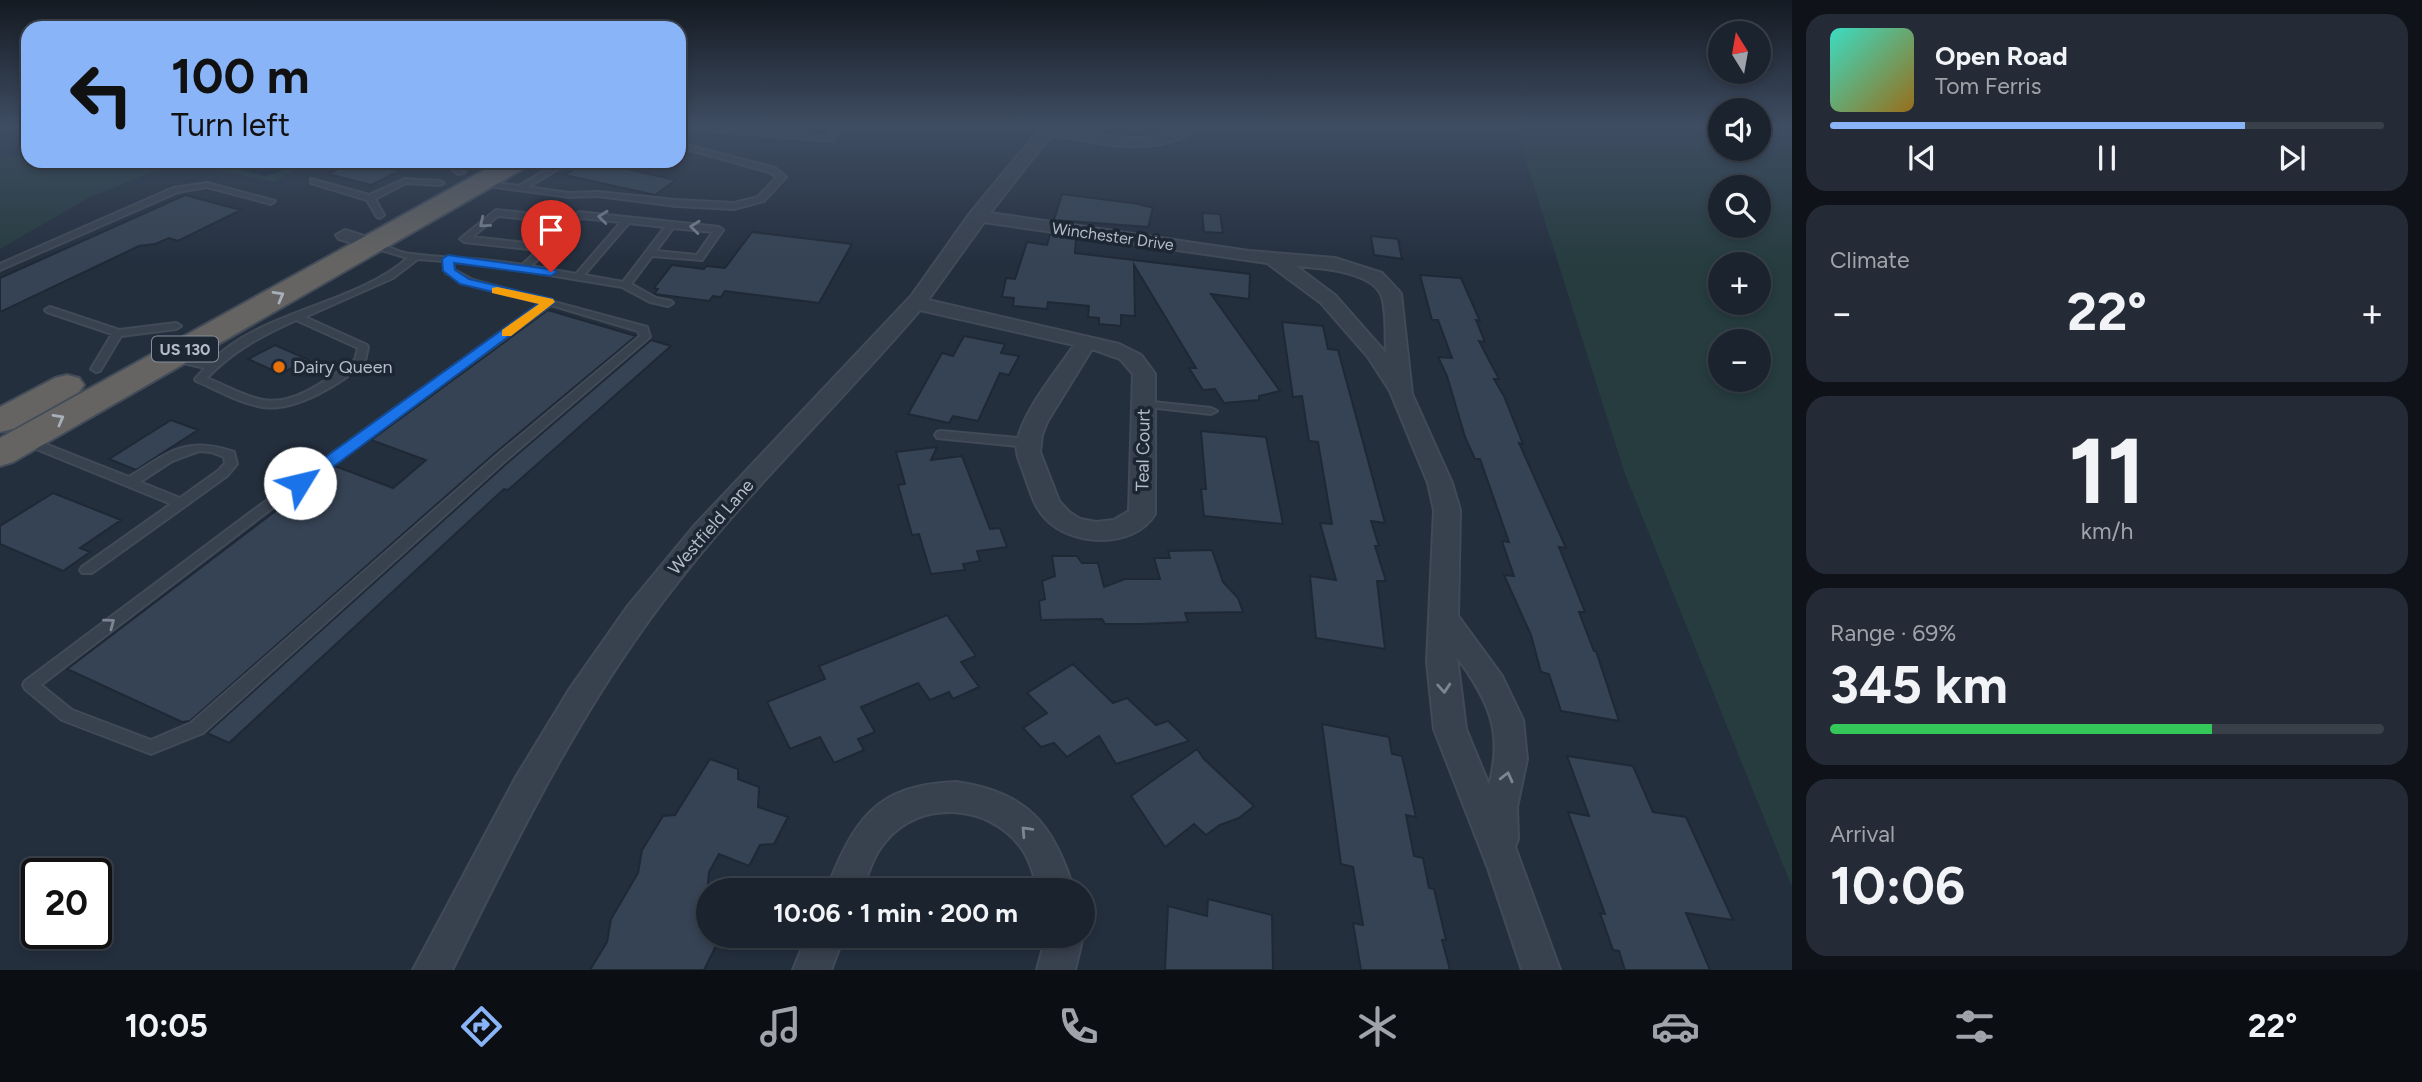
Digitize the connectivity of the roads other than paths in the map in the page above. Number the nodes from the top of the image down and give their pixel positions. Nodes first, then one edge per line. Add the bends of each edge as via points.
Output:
1 (461, 172) edge
2 (469, 172) edge
3 (775, 172) edge
4 (1011, 172) edge
5 (521, 174) edge
6 (314, 181) dead end
7 (271, 201) dead end
8 (977, 216) junction
9 (627, 220) junction
10 (572, 221) junction
11 (366, 223) junction
12 (671, 225) junction
13 (544, 248) junction
14 (650, 253) junction
15 (416, 256) junction
16 (1249, 256) junction
17 (448, 259) junction
18 (0, 267) edge
19 (524, 268) junction
20 (578, 277) junction
21 (625, 285) junction
22 (549, 302) junction
23 (668, 303) dead end
24 (915, 303) junction
25 (50, 310) dead end
26 (298, 317) junction
27 (244, 330) junction
28 (118, 333) junction
29 (174, 341) junction
30 (1087, 342) junction
31 (210, 366) junction
32 (96, 369) junction
33 (1402, 394) junction
34 (1143, 404) junction
35 (1211, 411) dead end
36 (941, 435) dead end
37 (8, 438) edge
38 (1028, 443) junction
39 (130, 482) junction
40 (181, 503) junction
41 (88, 570) dead end
42 (1445, 620) junction
43 (1506, 868) junction
44 (849, 878) edge
45 (1052, 878) edge
46 (821, 948) edge
47 (1062, 948) edge
48 (432, 970) edge
49 (812, 970) edge
50 (1056, 970) edge
51 (1541, 970) edge

1 - 11 highway, US 130
1 - 11 highway, US 130
2 - 5 highway, US 130
3 - 5 lane via 782,177 761,199 734,206 569,195
4 - 8 street, Westfield Lane
6 - 11 lane
7 - 18 lane via 207,184 184,188
8 - 16 street, Winchester Drive
8 - 24 street, Westfield Lane
9 -> 10 lane via 579,215
9 - 12 lane
9 - 20 lane
10 - 13 lane
10 -> 13 lane via 496,213 464,239
11 - 15 lane via 402,255
27 -> 11 highway, US 130
11 - 29 highway, US 130
12 - 14 lane
14 -> 12 lane via 699,258 719,230
13 - 19 lane
14 - 21 lane
15 - 17 lane
15 - 26 lane via 392,276
16 - 33 street, Winchester Drive via 1301,275 1368,343
16 - 33 street, Winchester Drive via 1346,266 1385,285 1391,294
17 - 19 lane
17 - 22 lane via 449,271 464,281
19 - 20 lane
20 - 21 lane
21 - 23 lane
22 -> 22 lane via 643,329 645,337 500,458 197,728 151,747 66,715 30,685
24 - 30 street, Teal Court
24 - 48 street, Westfield Lane via 692,546 639,613 584,691 527,786
25 - 28 lane
26 - 27 lane
26 - 31 lane via 363,347 360,361 290,402 265,404 200,379
27 - 29 highway, US 130
27 - 31 lane
28 - 29 lane
28 - 32 lane
29 - 31 lane
29 - 32 highway, US 130
37 -> 29 highway, US 130
30 - 34 street, Teal Court via 1117,349 1140,365
30 - 38 street
32 - 37 highway, US 130
33 - 42 street, Winchester Drive via 1447,510
34 - 35 lane
34 - 38 street, Teal Court via 1142,514 1116,530 1077,527 1050,508
36 - 38 lane
37 - 39 lane
39 - 40 lane
39 - 40 lane via 197,448 230,455 231,464 223,473
40 - 41 lane
42 -> 43 street, Winchester Drive via 1442,662 1450,729
43 -> 42 street, Winchester Drive via 1497,816 1511,757 1509,725 1495,688
43 - 51 street, Winchester Drive
45 -> 44 street via 1045,855 1029,831 1005,811 950,795 921,799 878,825 862,847
46 - 49 street
47 - 50 street

